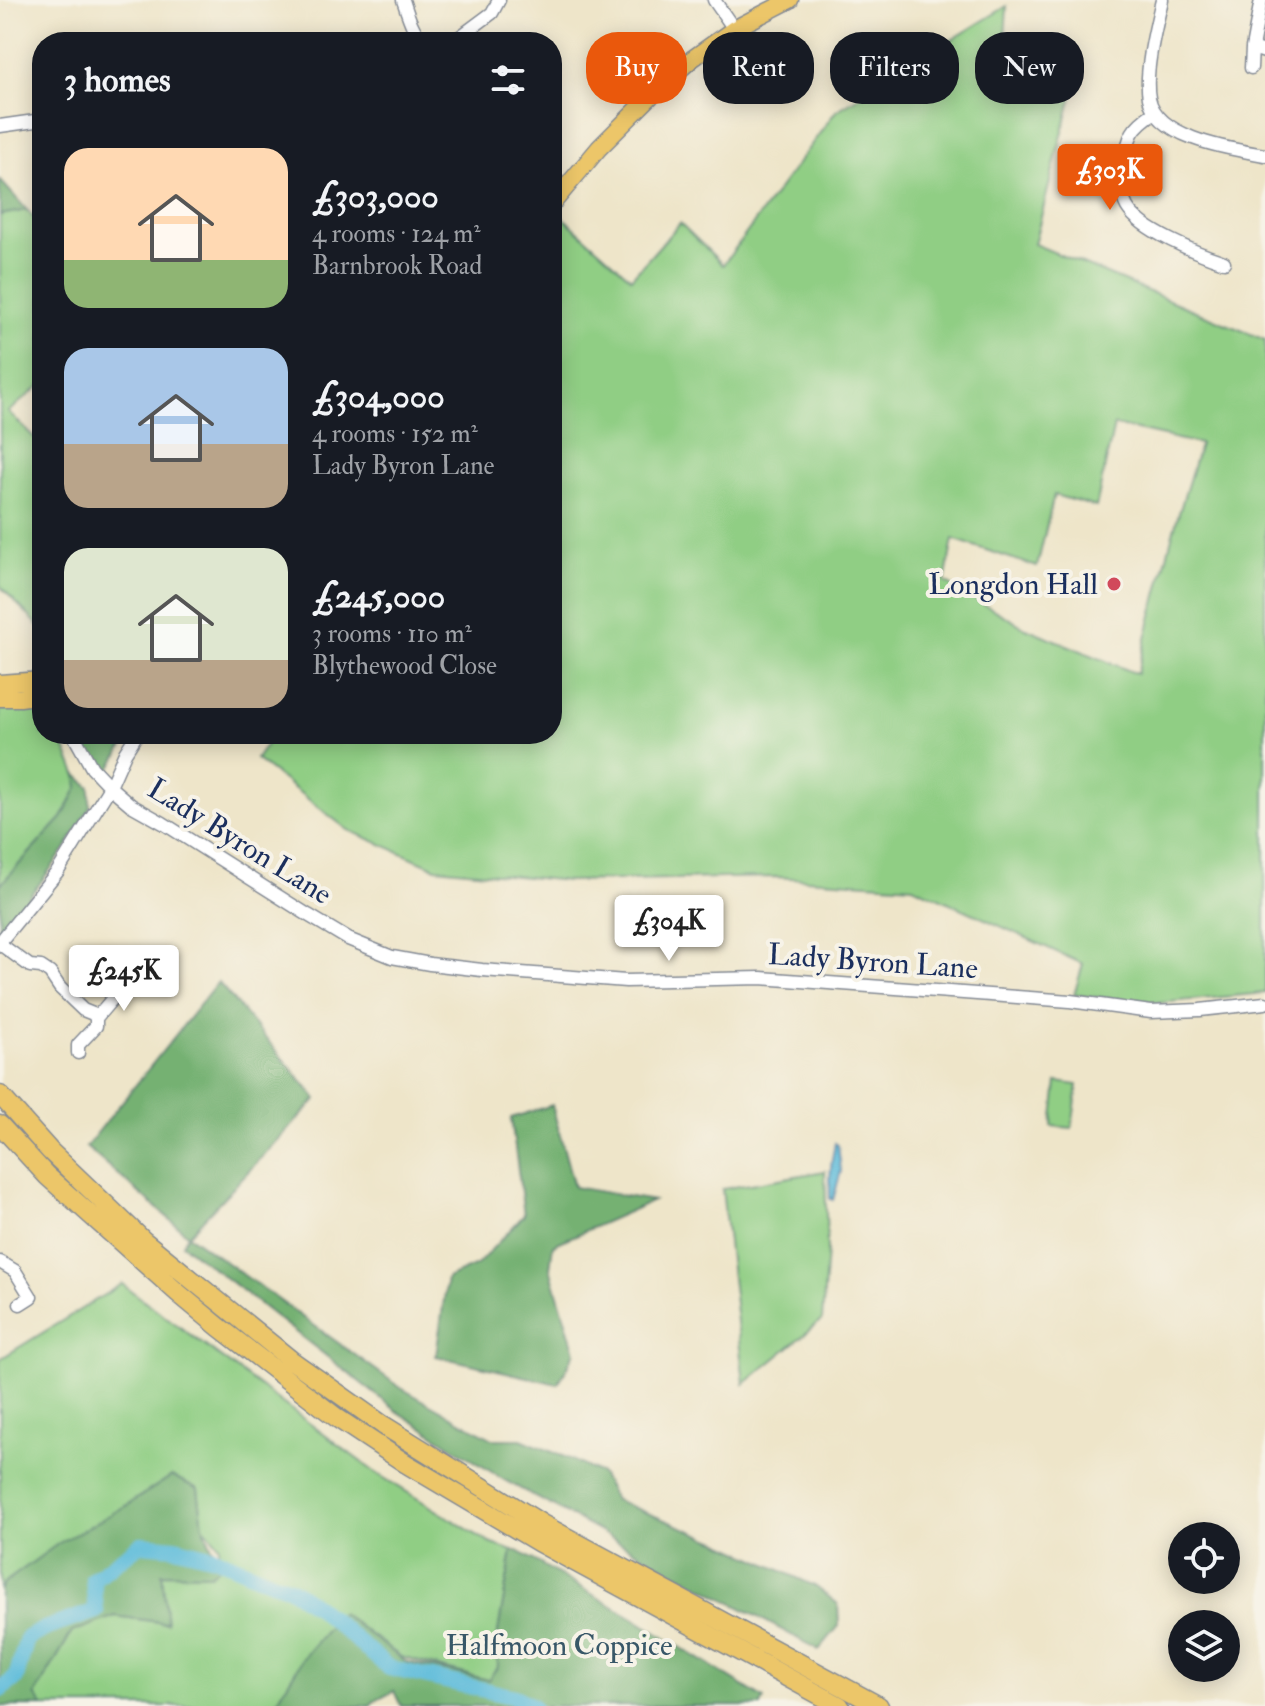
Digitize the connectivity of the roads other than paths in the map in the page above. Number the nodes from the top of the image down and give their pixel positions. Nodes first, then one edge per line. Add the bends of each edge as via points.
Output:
1 (403, 0) edge
2 (499, 0) edge
3 (714, 0) edge
4 (790, 0) edge
5 (1162, 0) edge
6 (1261, 0) edge
7 (734, 29) junction
8 (416, 32) edge
9 (466, 32) edge
10 (1259, 50) edge
11 (1251, 68) dead end
12 (1155, 112) junction
13 (32, 121) edge
14 (0, 126) edge
15 (1265, 155) edge
16 (562, 192) edge
17 (1224, 262) dead end
18 (0, 686) edge
19 (32, 688) edge
20 (32, 691) edge
21 (0, 698) edge
22 (79, 744) edge
23 (131, 744) edge
24 (110, 787) junction
25 (0, 943) edge
26 (125, 984) dead end
27 (1265, 1003) edge
28 (96, 1018) junction
29 (74, 1047) dead end
30 (0, 1083) edge
31 (0, 1095) edge
32 (0, 1125) edge
33 (0, 1135) edge
34 (28, 1156) junction
35 (117, 1216) junction
36 (0, 1262) edge
37 (20, 1304) dead end
38 (840, 1706) edge
39 (879, 1706) edge

1 - 8 street
2 - 9 street via 492,13
3 - 7 street
4 - 7 main road
5 - 12 street via 1149,85
6 - 10 street
7 - 16 main road via 663,84
10 - 11 street
12 - 15 street via 1190,137
12 - 17 street via 1139,123 1128,142 1124,201 1135,217 1164,237
13 - 14 street
18 - 19 main road
20 - 21 main road
22 - 24 street, Lady Byron Lane
23 - 24 street
24 - 25 street via 58,871
24 - 27 street, Lady Byron Lane via 321,923 371,949 408,960 626,981 761,978 1151,1012
25 - 28 street via 30,966 50,973
26 - 28 street
28 - 29 street via 96,1026
30 - 35 highway
31 - 35 highway
32 - 34 highway
33 - 34 highway
34 - 38 highway via 204,1315 337,1418 538,1542
35 - 39 highway via 291,1360 383,1425 542,1524
36 - 37 street via 15,1271 31,1297

